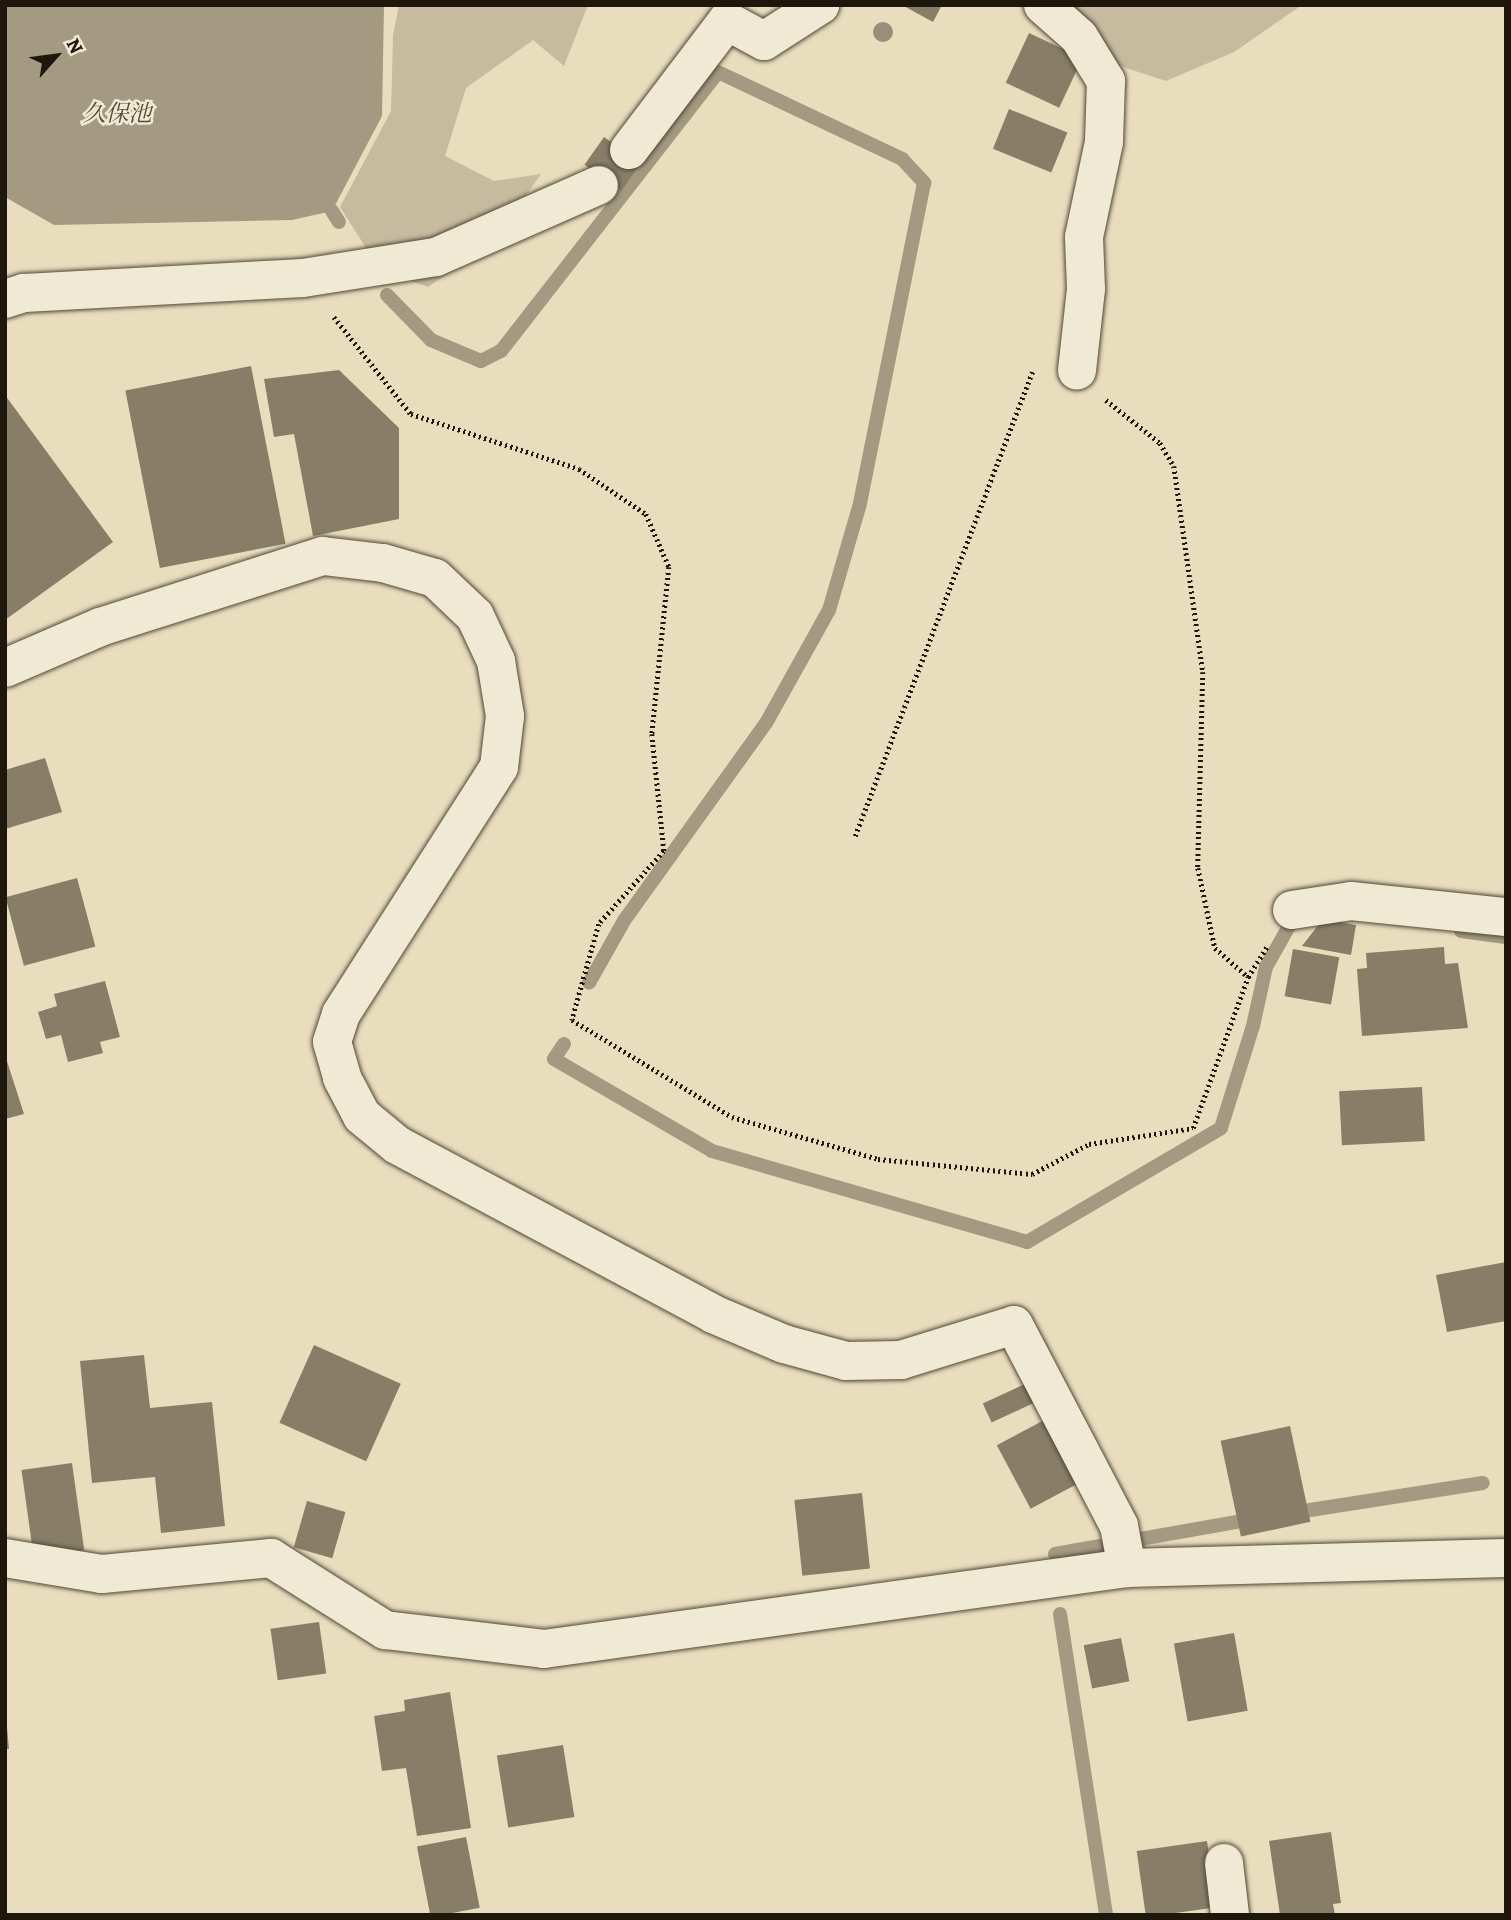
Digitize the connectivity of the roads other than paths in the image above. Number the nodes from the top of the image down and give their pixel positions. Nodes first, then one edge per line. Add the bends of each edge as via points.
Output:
1 (820, 5) edge
2 (1043, 5) edge
3 (629, 150) dead end
4 (599, 185) dead end
5 (5, 299) edge
6 (1077, 371) road end
7 (5, 668) edge
8 (1292, 910) dead end
9 (1506, 917) edge
10 (1124, 1549) junction
11 (5, 1558) edge
12 (1506, 1558) edge
13 (1224, 1863) dead end
14 (1230, 1915) edge

1 - 3 street via 764,41 727,21
2 - 6 street via 1079,37 1106,81 1104,142 1084,237 1086,289
4 - 5 street via 436,257 303,278 24,293
7 - 10 street via 100,627 323,556 383,563 435,579 475,616 496,661 505,716 499,767 341,1014 332,1042 342,1078 362,1116 397,1145 713,1314 784,1344 846,1361 901,1360 1014,1325
8 - 9 street via 1351,901
10 - 11 street via 544,1649 385,1630 271,1558 102,1574
10 - 12 street
13 - 14 street

